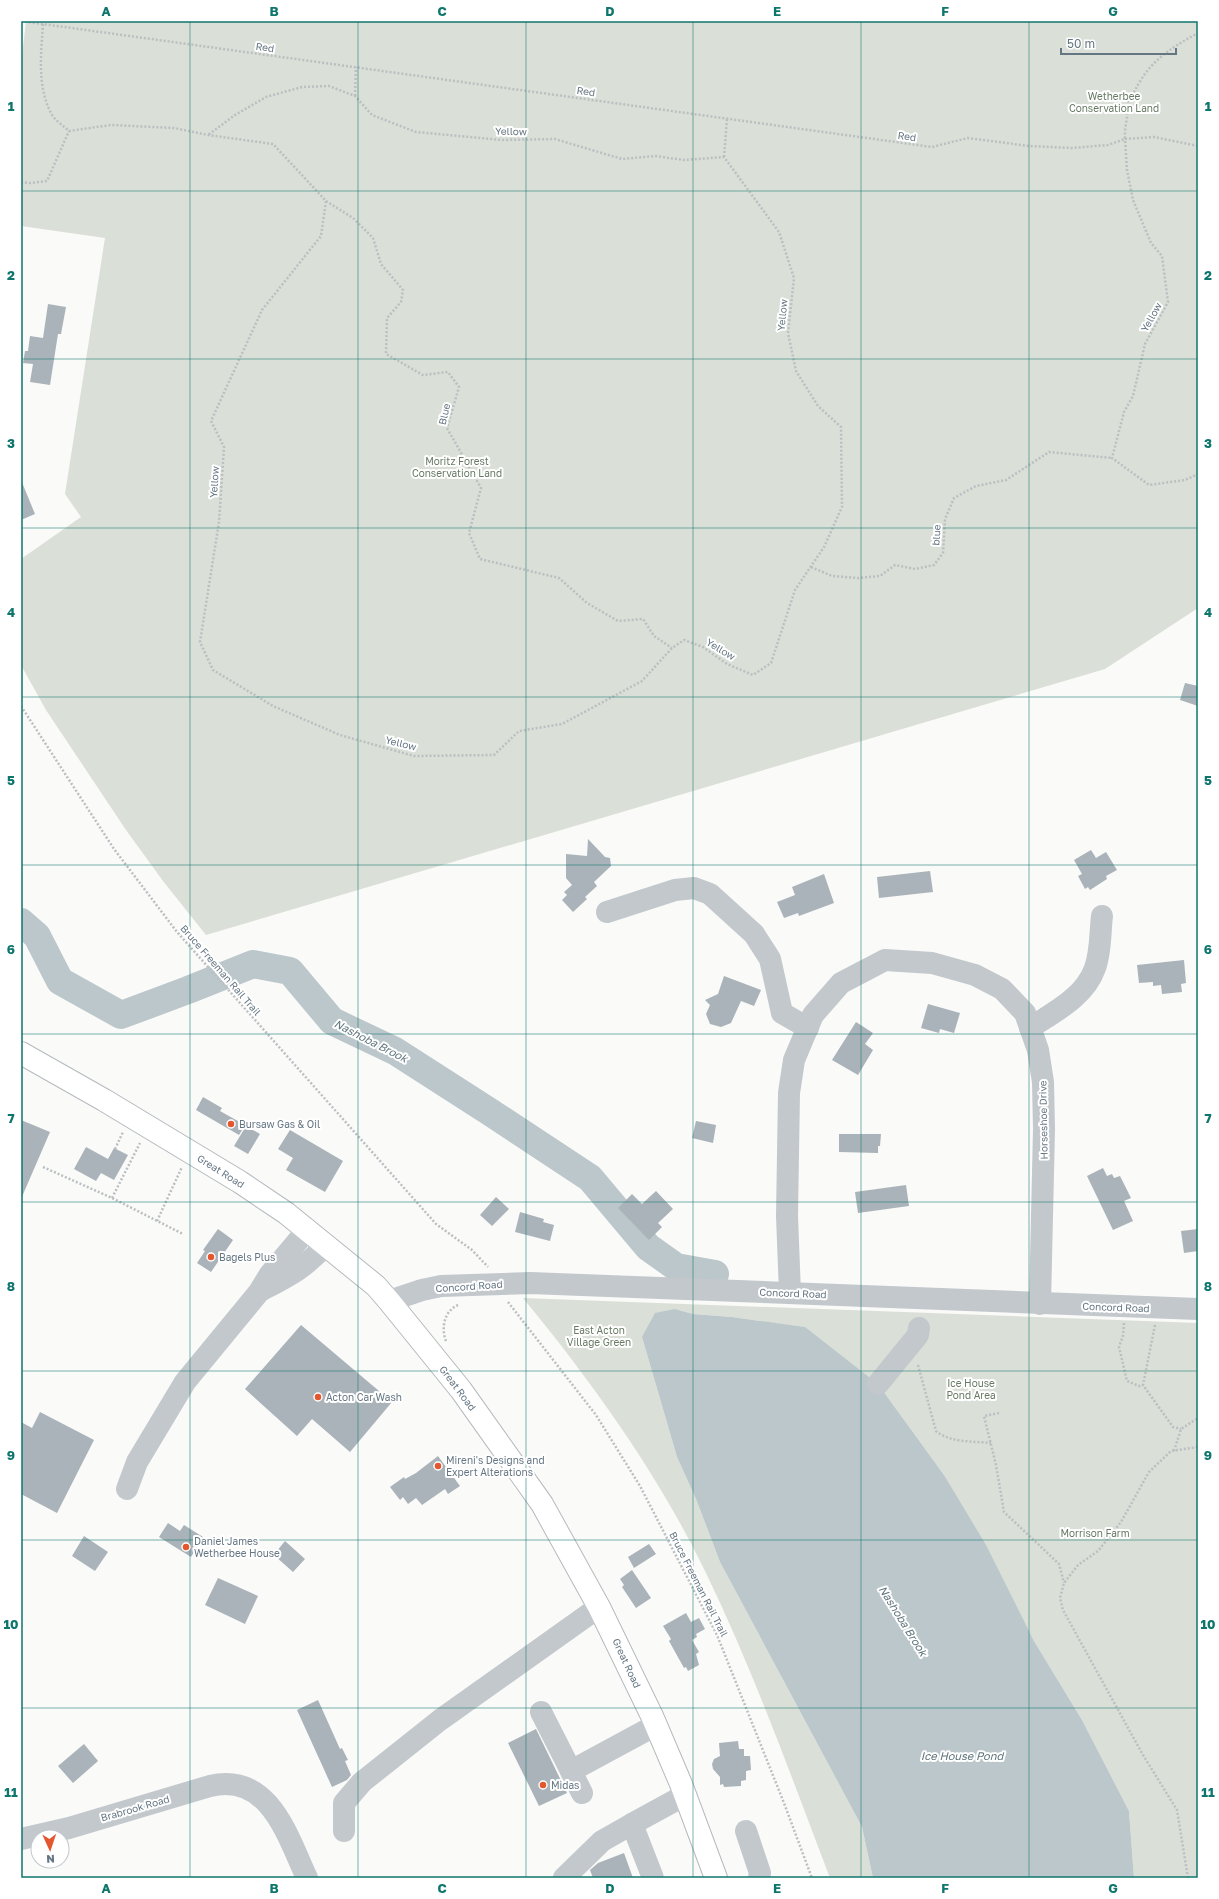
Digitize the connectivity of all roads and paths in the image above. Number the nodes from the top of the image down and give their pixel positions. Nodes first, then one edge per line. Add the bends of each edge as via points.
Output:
1 (21, 21) edge
2 (44, 24) junction
3 (1198, 33) edge
4 (356, 67) junction
5 (355, 96) junction
6 (727, 119) junction
7 (69, 131) junction
8 (208, 135) junction
9 (1126, 140) junction
10 (1198, 146) edge
11 (724, 157) junction
12 (21, 182) edge
13 (326, 201) junction
14 (1112, 458) junction
15 (1198, 474) edge
16 (811, 566) junction
17 (672, 648) junction
18 (21, 706) edge
19 (607, 912) dead end
20 (1102, 916) dead end
21 (808, 1028) junction
22 (1030, 1028) junction
23 (21, 1053) edge
24 (124, 1131) dead end
25 (141, 1141) dead end
26 (115, 1149) dead end
27 (184, 1165) dead end
28 (43, 1167) dead end
29 (112, 1198) junction
30 (157, 1221) junction
31 (436, 1224) dead end
32 (307, 1230) junction
33 (183, 1234) dead end
34 (325, 1245) junction
35 (260, 1292) junction
36 (790, 1293) junction
37 (390, 1301) junction
38 (460, 1304) dead end
39 (1040, 1304) junction
40 (1198, 1309) edge
41 (1124, 1316) dead end
42 (1156, 1322) dead end
43 (523, 1323) dead end
44 (916, 1335) joint
45 (448, 1346) dead end
46 (878, 1384) dead end
47 (1143, 1385) junction
48 (999, 1413) dead end
49 (1198, 1418) edge
50 (1181, 1429) junction
51 (991, 1443) junction
52 (1198, 1447) edge
53 (1174, 1451) junction
54 (127, 1489) dead end
55 (1064, 1583) junction
56 (599, 1606) junction
57 (540, 1712) dead end
58 (656, 1726) junction
59 (572, 1771) junction
60 (582, 1793) dead end
61 (685, 1795) junction
62 (632, 1824) junction
63 (344, 1831) dead end
64 (746, 1831) dead end
65 (21, 1839) edge
66 (569, 1876) edge
67 (307, 1878) edge
68 (653, 1878) edge
69 (716, 1878) edge
70 (759, 1878) edge
71 (812, 1878) edge
72 (1188, 1878) edge

1 - 2 path, Red
2 - 4 path, Red
2 - 7 path via 40,61 42,82 51,115
3 - 9 path via 1163,54 1141,80 1128,101
4 - 5 path
4 - 6 path, Red
5 - 8 path, Yellow via 329,86 302,87 266,97
5 - 11 path, Yellow via 372,115 416,132 502,140 555,139 622,159 655,156 684,160
6 - 9 path, Red via 932,147 968,138 1029,146 1072,148 1108,145
6 - 11 path
7 - 8 path via 111,125 174,128
7 - 12 path via 47,181
8 - 13 path via 273,144
9 - 10 path via 1154,137
9 - 14 path, Yellow via 1127,170 1133,200 1151,243 1162,256 1168,302 1145,344 1133,396 1124,412
11 - 16 path, Yellow via 779,232 794,278 788,333 796,371 818,406 841,427 842,507 824,547
13 - 17 path, Blue via 353,218 373,238 381,264 403,290 401,302 387,318 386,354 423,375 448,372 459,387 447,428 481,488 469,533 480,559 559,578 587,603 618,621 643,619 654,636
13 - 17 path, Yellow via 321,236 262,310 211,421 224,447 219,522 200,642 213,670 273,706 340,735 414,756 494,755 519,731 562,724 642,681
14 - 15 path via 1150,485 1186,480
14 - 16 path, blue via 1049,452 1006,480 976,486 954,498 945,519 943,553 934,566 915,569 895,565 880,576 858,578 832,576
16 - 17 path, Yellow via 795,590 771,663 753,675 726,664 703,647 684,640
18 - 31 path, Bruce Freeman Rail Trail via 114,849 177,932
19 - 21 street via 675,890 694,888 710,894 754,934 770,959 782,1013
20 - 22 street via 1095,968 1087,984 1074,998
21 - 22 street, Horseshoe Drive via 813,1016 841,984 885,960 932,963 975,975 1002,989 1025,1013
21 - 36 street, Horseshoe Drive via 794,1060 789,1093 787,1216
22 - 39 street, Horseshoe Drive via 1038,1050 1043,1082
23 - 32 main road, Great Road via 240,1182
24 - 26 path
25 - 29 path
27 - 30 path
28 - 29 path
29 - 30 path
30 - 33 path
32 - 34 main road, Great Road
32 - 35 street via 270,1274
34 - 35 street via 316,1256 293,1274
34 - 37 main road, Great Road via 376,1286
35 - 54 street via 185,1382 137,1462
36 - 37 street, Concord Road via 499,1283 441,1286
36 - 39 street, Concord Road
37 - 56 main road, Great Road via 461,1390 542,1504
38 - 45 path via 454,1307 446,1318 443,1332
39 - 40 street, Concord Road
41 - 47 path via 1124,1329 1119,1348 1127,1381
42 - 47 path
43 - 71 path, Bruce Freeman Rail Trail via 596,1415 640,1486 717,1636
44 - 46 street
44 - 51 path via 936,1431 948,1438
47 - 50 path via 1173,1427
48 - 51 path via 984,1416
49 - 50 path
50 - 53 path
51 - 55 path via 1004,1512 1060,1564
52 - 53 path
53 - 55 path via 1149,1472 1121,1522 1098,1551 1078,1565
55 - 72 path via 1060,1598 1063,1610 1177,1810
56 - 58 main road, Great Road
56 - 63 street via 440,1720 362,1782 344,1803
57 - 59 street
58 - 59 street
58 - 61 main road, Great Road
59 - 60 street
61 - 62 street
61 - 69 main road, Great Road
62 - 66 street via 602,1840
62 - 68 street
64 - 70 street via 760,1873
65 - 67 street, Brabrook Road via 69,1828 217,1784 235,1784 248,1787 264,1800 281,1823

